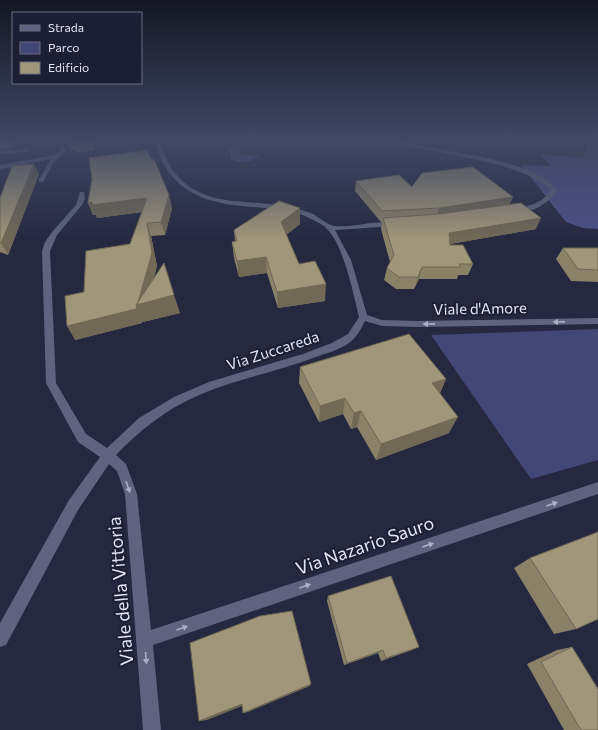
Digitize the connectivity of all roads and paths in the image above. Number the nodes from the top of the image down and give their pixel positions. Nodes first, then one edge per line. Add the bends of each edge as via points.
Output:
1 (45, 173) edge
2 (172, 173) edge
3 (528, 173) edge
4 (41, 181) dead end
5 (82, 193) dead end
6 (504, 213) edge
7 (404, 224) edge
8 (331, 228) junction
9 (363, 317) junction
10 (598, 321) edge
11 (108, 455) junction
12 (598, 488) edge
13 (0, 639) edge
14 (145, 640) junction
15 (152, 730) edge

1 - 4 street
2 - 8 street via 194,194 216,202 294,210 309,214
3 - 6 street via 539,177 554,188 552,194 547,200
5 - 11 street, Viale della Vittoria via 83,198 79,206 50,239 46,251 51,383 82,438
7 - 8 street
8 - 9 street via 346,260
10 -> 9 street, Viale d'Amore via 417,324 382,322
9 - 11 street, Via Zuccareda via 356,331 346,341 331,348 192,394 162,409
11 - 13 street, Via Zuccareda via 91,476 67,515
11 -> 14 street, Viale della Vittoria via 122,468 131,494
14 -> 12 street, Via Nazario Sauro
14 -> 15 street, Viale della Vittoria

